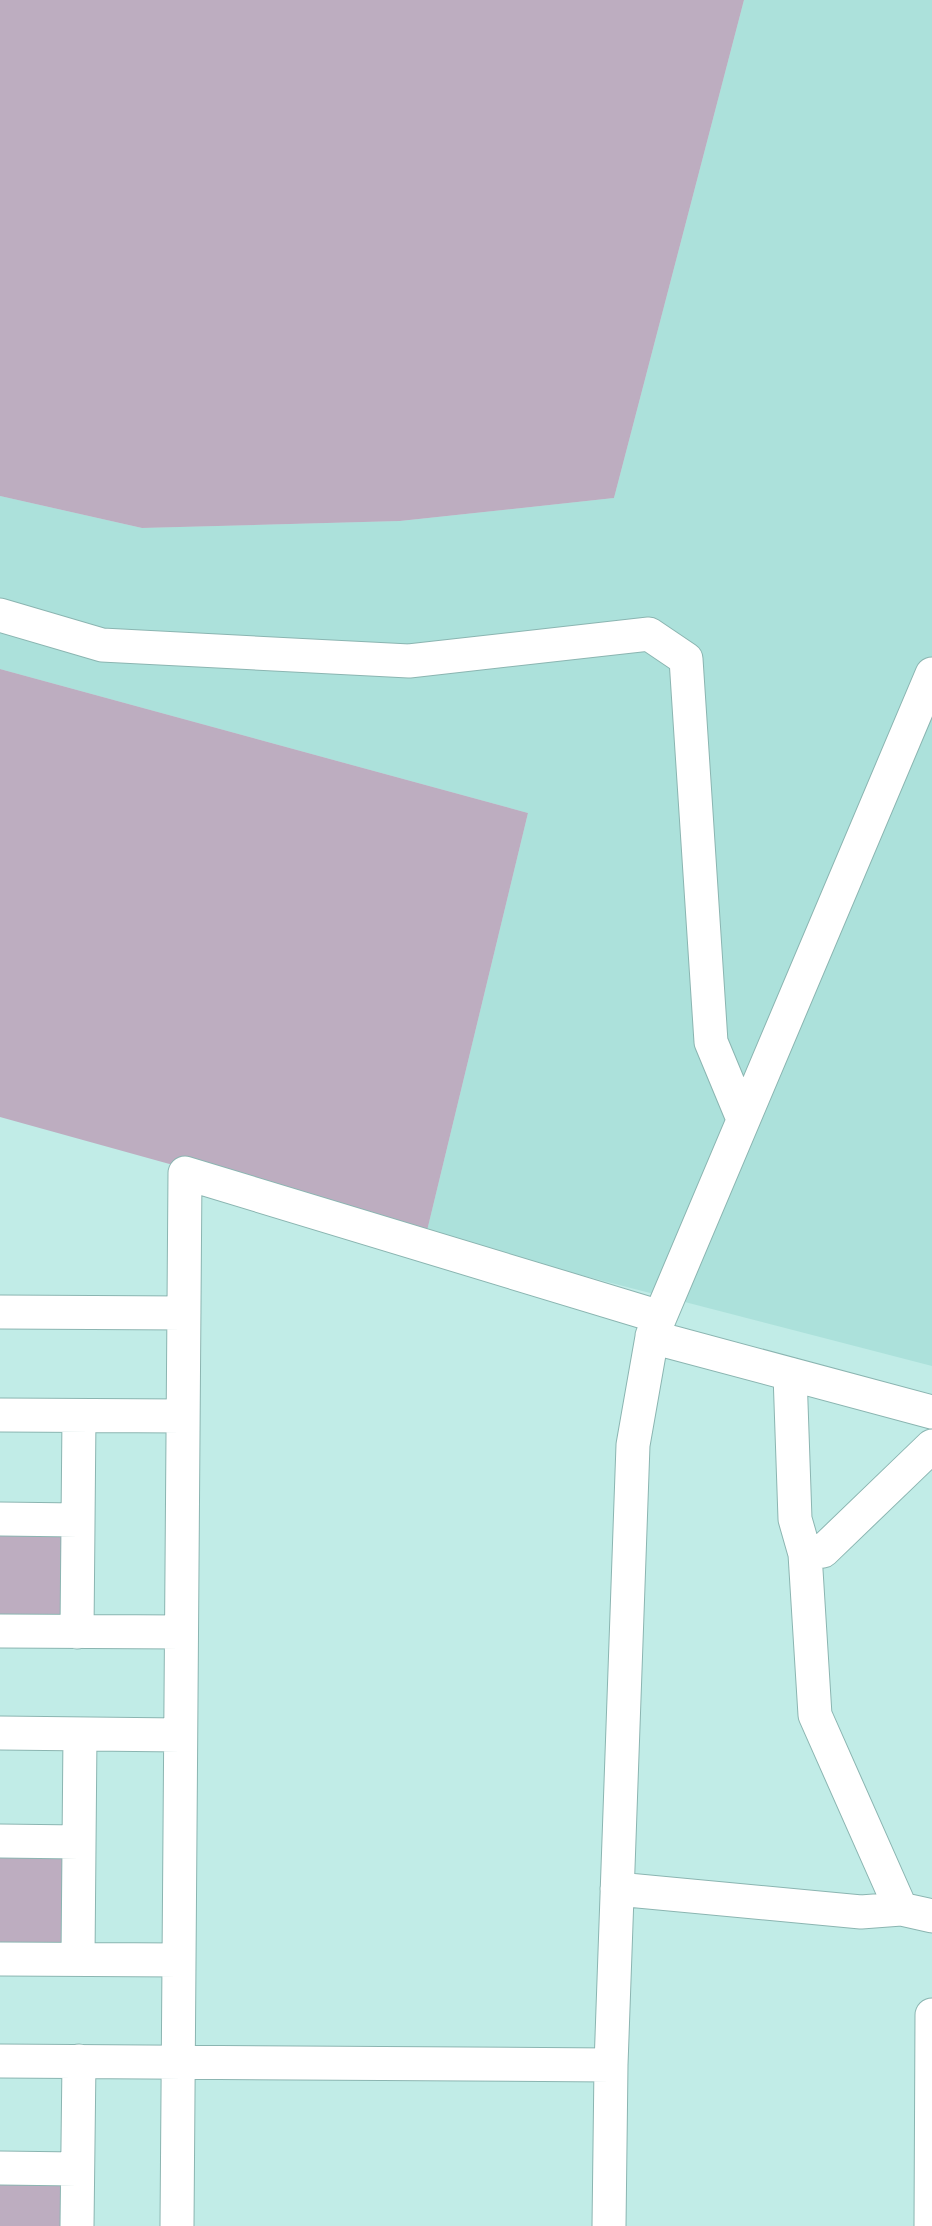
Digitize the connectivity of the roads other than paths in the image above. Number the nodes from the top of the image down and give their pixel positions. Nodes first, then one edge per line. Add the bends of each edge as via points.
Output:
1 (0, 615) edge
2 (932, 674) edge
3 (743, 1119) junction
4 (0, 1312) edge
5 (184, 1313) junction
6 (656, 1327) junction
7 (790, 1374) junction
8 (932, 1412) edge
9 (0, 1415) edge
10 (79, 1416) junction
11 (183, 1416) junction
12 (932, 1446) edge
13 (0, 1519) edge
14 (78, 1520) junction
15 (805, 1554) junction
16 (0, 1631) edge
17 (78, 1632) junction
18 (181, 1632) junction
19 (0, 1733) edge
20 (80, 1734) junction
21 (180, 1735) junction
22 (0, 1841) edge
23 (79, 1842) junction
24 (617, 1889) junction
25 (917, 1913) edge
26 (0, 1959) edge
27 (78, 1959) junction
28 (179, 1960) junction
29 (932, 2015) edge
30 (932, 2053) edge
31 (0, 2061) edge
32 (79, 2061) junction
33 (178, 2062) junction
34 (611, 2065) junction
35 (0, 2168) edge
36 (78, 2169) junction
37 (78, 2226) edge
38 (177, 2226) edge
39 (609, 2226) edge
40 (931, 2226) edge

1 - 3 street via 102,645 409,661 649,634 686,659 711,1042
2 - 3 street
3 - 6 street
4 - 5 street
5 - 6 street via 185,1173
5 - 11 street
6 - 7 street
6 - 24 street via 633,1445
7 - 8 street
7 - 15 street via 795,1519
9 - 10 street
10 - 11 street
10 - 14 street
11 - 18 street
12 - 15 street via 823,1551
13 - 14 street
14 - 17 street
15 - 25 street via 815,1715
16 - 17 street
17 - 18 street
18 - 21 street
19 - 20 street
20 - 21 street
20 - 23 street
21 - 28 street
22 - 23 street
23 - 27 street
24 - 25 street via 861,1912
24 - 34 street
26 - 27 street
27 - 28 street
28 - 33 street
29 - 30 street
30 - 40 street
31 - 32 street
32 - 33 street
32 - 36 street
33 - 34 street
33 - 38 street
34 - 39 street
35 - 36 street
36 - 37 street

